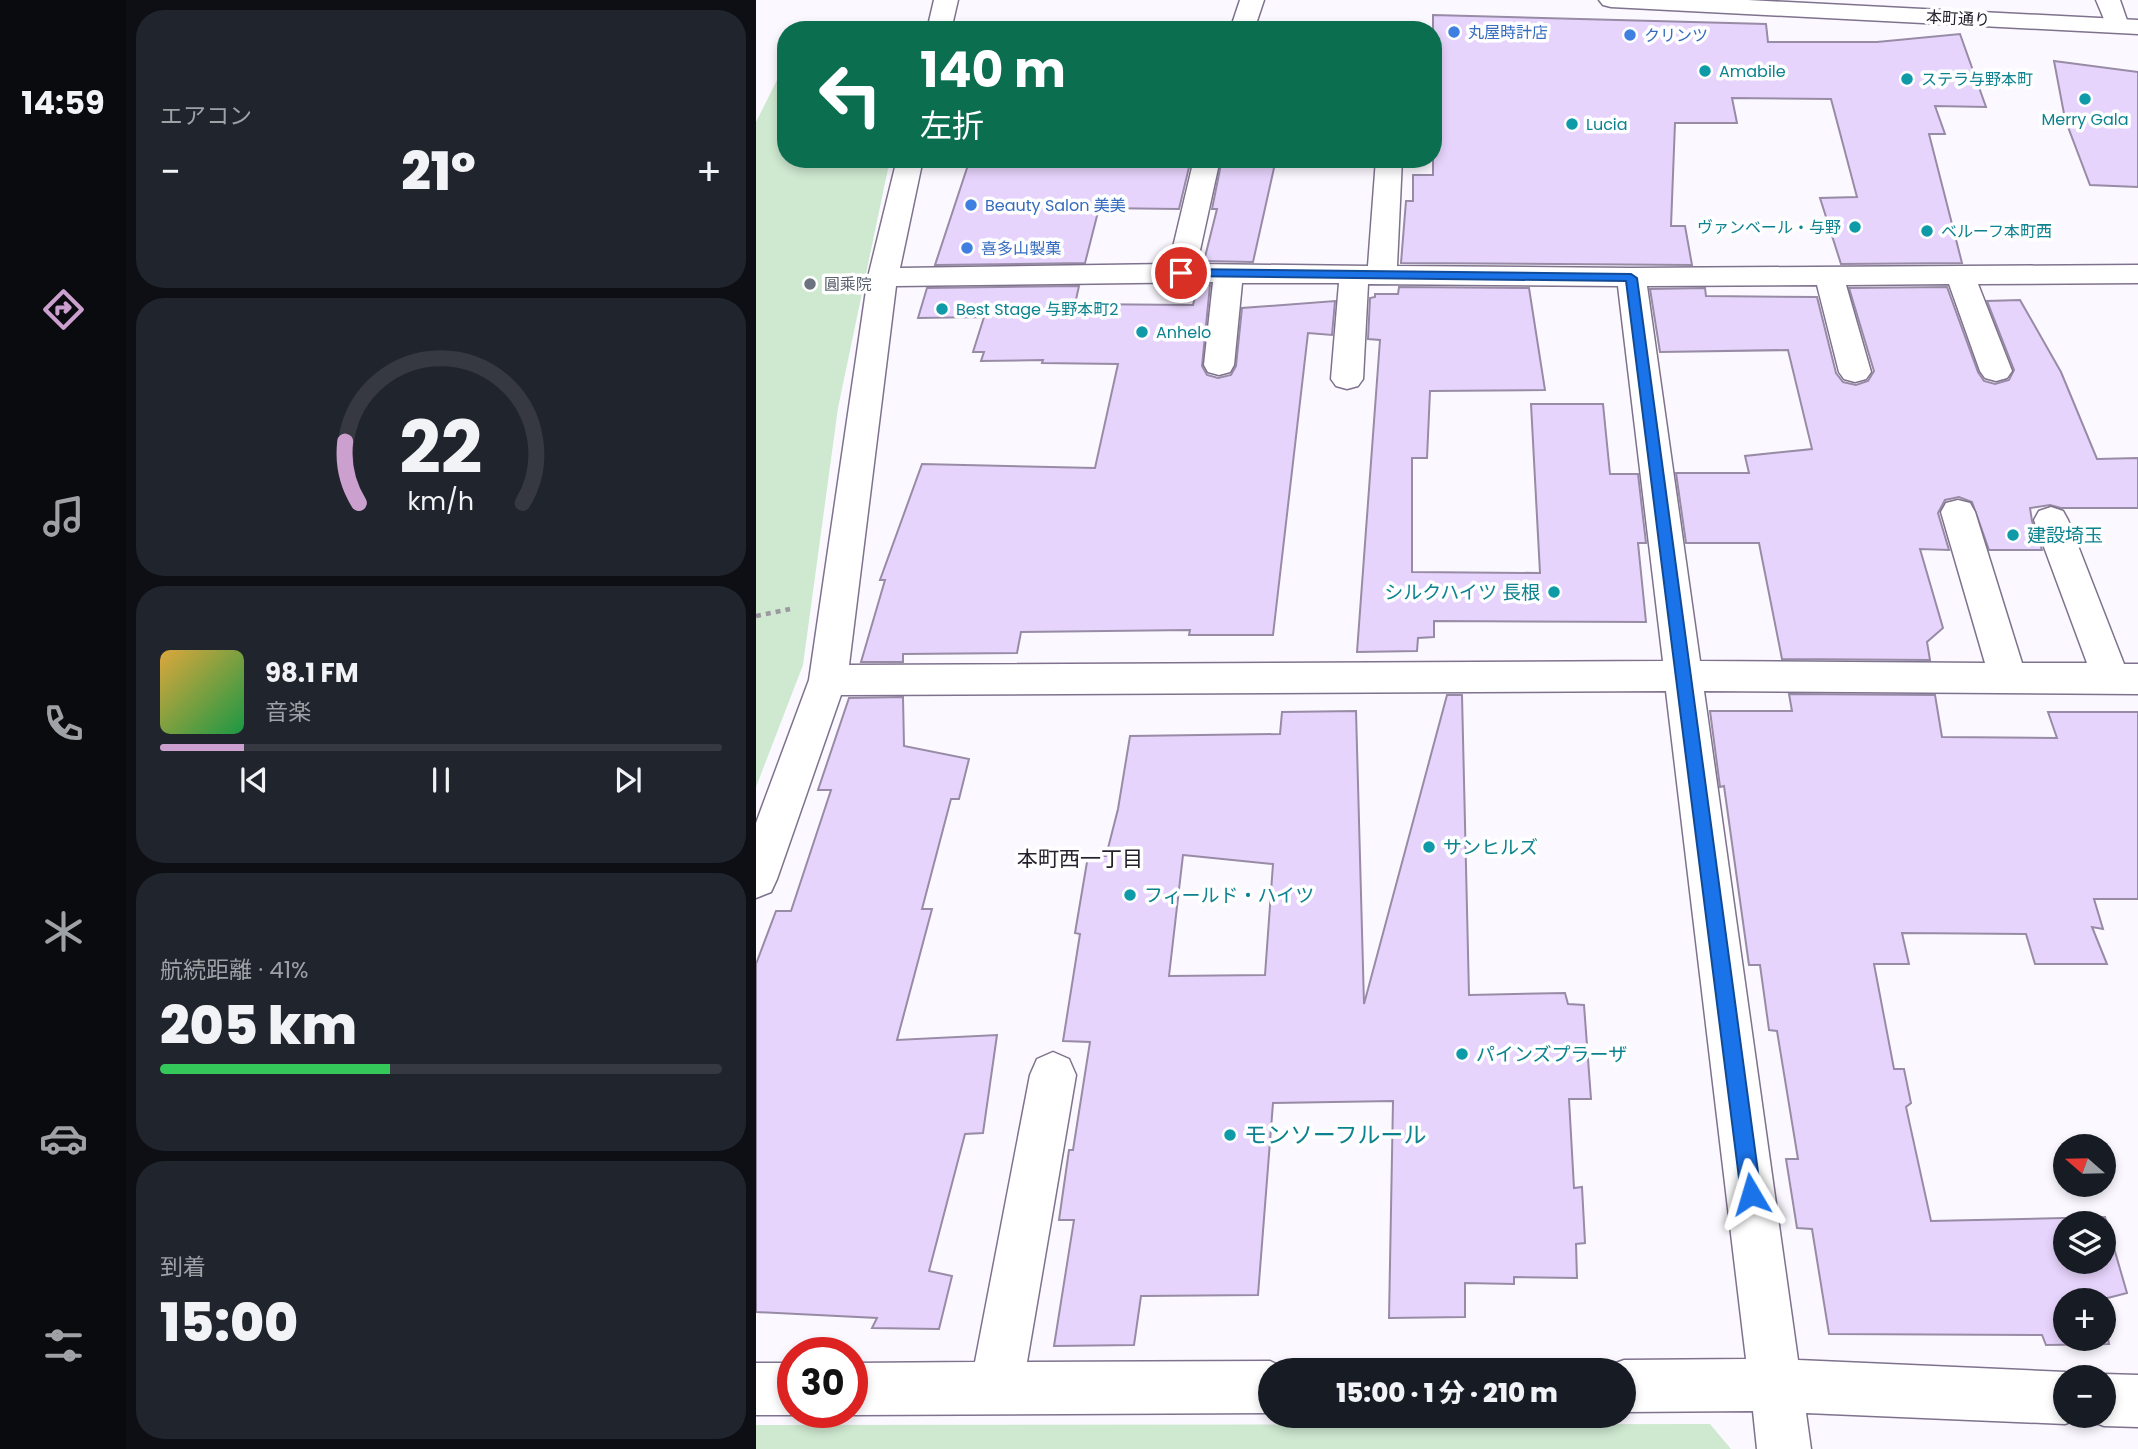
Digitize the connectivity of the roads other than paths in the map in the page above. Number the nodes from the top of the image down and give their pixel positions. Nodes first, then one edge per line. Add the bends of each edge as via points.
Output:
1 (946, 0) edge
2 (1252, 0) edge
3 (1611, 0) edge
4 (2108, 0) edge
5 (941, 21) edge
6 (1245, 21) edge
7 (2127, 26) edge
8 (908, 168) edge
9 (1205, 168) edge
10 (1387, 168) edge
11 (1181, 273) junction
12 (2138, 274) edge
13 (1227, 275) junction
14 (1960, 275) junction
15 (1368, 276) junction
16 (1829, 276) junction
17 (883, 277) junction
18 (1631, 278) junction
19 (1219, 365) dead end
20 (1996, 371) dead end
21 (1855, 372) dead end
22 (1347, 379) dead end
23 (1958, 512) dead end
24 (2051, 520) dead end
25 (1683, 676) junction
26 (2008, 677) junction
27 (2125, 679) edge
28 (828, 680) junction
29 (756, 878) edge
30 (1053, 1075) dead end
31 (1776, 1385) junction
32 (1636, 1386) edge
33 (1258, 1387) edge
34 (996, 1388) junction
35 (756, 1389) edge
36 (777, 1389) edge
37 (868, 1389) edge
38 (2053, 1397) edge
39 (2116, 1400) edge
40 (2138, 1401) edge
41 (1784, 1449) edge

1 - 5 street
2 - 6 street
3 - 7 street, 本町通り
4 - 7 street
8 - 17 street
9 - 11 street
10 - 15 street
11 - 13 street
11 - 17 street
12 - 14 street
13 - 15 street
13 - 19 street
14 - 16 street
14 - 20 street
15 - 18 street
15 - 22 street
16 - 18 street
16 - 21 street
17 - 28 street
18 - 25 street
23 - 26 street
24 - 27 street
25 - 26 street
25 - 28 street
25 - 31 street
26 - 27 street
28 - 29 street
30 - 34 street
31 - 32 street
31 - 38 street
31 - 41 street
33 - 34 street
34 - 37 street
35 - 36 street
39 - 40 street

